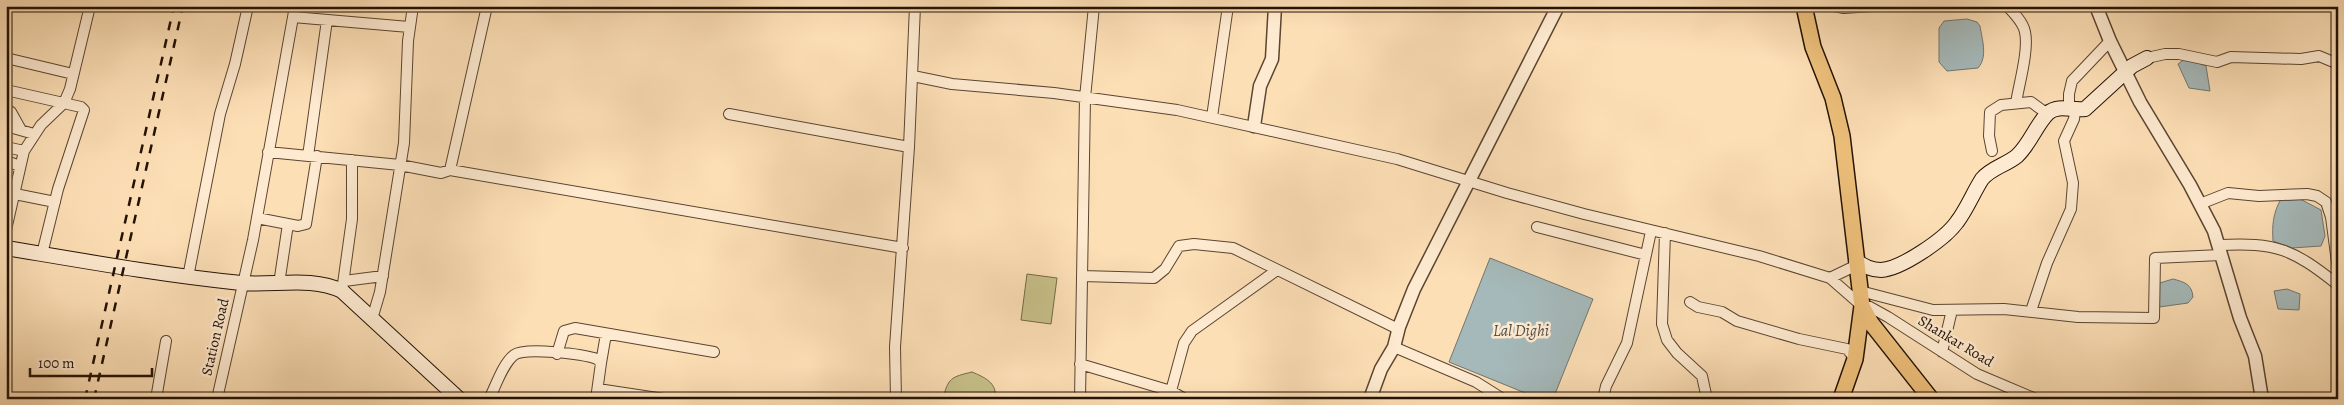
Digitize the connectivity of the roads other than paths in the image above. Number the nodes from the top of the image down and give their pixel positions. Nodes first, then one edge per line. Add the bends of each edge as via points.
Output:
1 (248, 6) edge
2 (295, 6) edge
3 (413, 6) edge
4 (487, 6) edge
5 (915, 6) edge
6 (1094, 6) edge
7 (1228, 6) edge
8 (1275, 6) edge
9 (1558, 6) edge
10 (1804, 6) edge
11 (1834, 6) edge
12 (1872, 6) edge
13 (2007, 6) edge
14 (2096, 6) edge
15 (87, 7) edge
16 (293, 17) junction
17 (327, 20) junction
18 (409, 27) junction
19 (2110, 41) junction
20 (6, 58) edge
21 (2147, 58) joint
22 (2338, 64) edge
23 (2126, 73) junction
24 (73, 74) junction
25 (913, 76) junction
26 (6, 90) edge
27 (1085, 98) junction
28 (64, 103) junction
29 (2016, 103) junction
30 (6, 109) edge
31 (2072, 110) junction
32 (2049, 112) junction
33 (729, 114) dead end
34 (1212, 117) junction
35 (6, 126) edge
36 (1254, 126) junction
37 (20, 130) junction
38 (34, 134) junction
39 (6, 147) edge
40 (909, 147) junction
41 (24, 151) junction
42 (1992, 151) dead end
43 (268, 152) junction
44 (313, 156) junction
45 (352, 160) junction
46 (6, 161) edge
47 (400, 164) junction
48 (20, 166) junction
49 (450, 170) junction
50 (1468, 181) junction
51 (15, 194) junction
52 (55, 202) junction
53 (2200, 204) junction
54 (257, 218) junction
55 (288, 224) junction
56 (1537, 227) dead end
57 (6, 230) edge
58 (1665, 233) junction
59 (1650, 236) dead end
60 (6, 248) edge
61 (903, 248) junction
62 (2220, 250) junction
63 (42, 254) junction
64 (1646, 255) junction
65 (1856, 263) junction
66 (1278, 270) junction
67 (383, 276) junction
68 (1082, 276) junction
69 (188, 277) junction
70 (1830, 278) junction
71 (243, 283) junction
72 (279, 284) junction
73 (2337, 284) edge
74 (343, 286) junction
75 (1861, 299) junction
76 (1690, 302) dead end
77 (1952, 310) junction
78 (2031, 311) junction
79 (372, 319) junction
80 (1399, 327) junction
81 (606, 334) junction
82 (166, 341) dead end
83 (1394, 347) junction
84 (714, 352) dead end
85 (1942, 352) junction
86 (557, 354) junction
87 (1855, 359) junction
88 (601, 363) junction
89 (1080, 364) junction
90 (1171, 391) junction
91 (597, 394) edge
92 (156, 399) edge
93 (216, 399) edge
94 (459, 399) edge
95 (489, 399) edge
96 (664, 399) edge
97 (896, 399) edge
98 (1080, 399) edge
99 (1184, 399) edge
100 (1370, 399) edge
101 (1504, 399) edge
102 (1603, 399) edge
103 (1707, 399) edge
104 (1840, 399) edge
105 (1931, 399) edge
106 (2036, 399) edge
107 (2262, 399) edge

1 - 69 street via 220,114
2 - 16 street, Station Road
3 - 18 street
4 - 49 street
5 - 25 street
6 - 27 street
7 - 34 street
8 - 36 street via 1272,59 1260,86
9 - 50 street
10 - 65 main road via 1813,47 1833,98 1842,136
11 - 12 street
13 - 29 street via 2025,31
14 - 19 street
15 - 24 street
16 - 17 street
16 - 43 street, Station Road
17 - 18 street
17 - 44 street
18 - 47 street via 406,124
19 - 23 street
19 - 31 street via 2072,81 2069,94
20 - 24 street
21 - 22 street via 2179,54 2217,62 2231,57 2319,56
21 - 23 main road
23 - 31 main road via 2085,109
23 - 53 street
24 - 28 street
25 - 27 street via 952,84
25 - 40 street
26 - 28 street
27 - 34 street
27 - 68 street
28 - 38 street
28 - 52 street via 84,110
29 - 32 street via 2031,102
29 - 42 street via 2001,105 1990,112
30 - 37 street
31 - 32 main road via 2062,108
31 - 78 street via 2074,118 2064,141 2073,183 2071,209 2047,263
32 - 65 main road via 2018,155 1983,179 1958,222 1944,236 1914,257 1883,270
33 - 40 street
34 - 36 street
35 - 37 street
36 - 50 street via 1397,159
37 - 38 street
38 - 41 street
39 - 41 street
40 - 61 street
41 - 48 street
43 - 44 street
43 - 54 street, Station Road
44 - 45 street
44 - 55 street via 306,224
45 - 47 street
45 - 74 street via 352,214
46 - 48 street
47 - 49 street via 441,173
47 - 67 street
48 - 51 street
49 - 61 street
50 - 58 street
50 - 80 street
51 - 52 street
51 - 57 street
52 - 63 street
53 - 62 street
53 - 73 street via 2228,193 2259,196 2307,194 2322,198 2331,217
54 - 55 street
54 - 71 street, Station Road
55 - 72 street
56 - 64 street
58 - 70 street via 1759,256
58 - 103 street via 1662,324 1667,340 1677,353 1702,376
59 - 64 street
60 - 63 main road
61 - 97 street via 895,347
62 - 73 street via 2253,243 2283,249 2309,261
62 - 78 street via 2155,258 2154,318 2078,317
62 - 107 street via 2254,356
63 - 69 main road
64 - 102 street via 1627,343
65 - 70 street
65 - 75 main road
66 - 68 street via 1233,248 1194,244 1179,246 1165,269 1154,278
66 - 80 street
66 - 90 street via 1192,331 1184,343
67 - 74 street
67 - 79 street
68 - 89 street
69 - 71 main road
70 - 75 street
71 - 72 main road
71 - 93 street, Station Road
72 - 74 main road
74 - 79 main road
75 - 77 street
75 - 85 street, Shankar Road
75 - 87 main road
75 - 105 main road via 1871,323
76 - 87 street via 1722,312 1737,321 1800,340 1847,349
77 - 78 street
77 - 85 street
79 - 94 main road
80 - 83 street
81 - 84 street
81 - 86 street via 568,328 561,336
81 - 88 street
82 - 92 street
83 - 100 street via 1381,369
83 - 101 street via 1476,382
85 - 106 street, Shankar Road via 1977,374
86 - 88 street via 591,357
86 - 95 street via 528,351 515,354
87 - 104 main road
88 - 91 street
89 - 90 street
89 - 98 street
90 - 99 street
91 - 96 street

